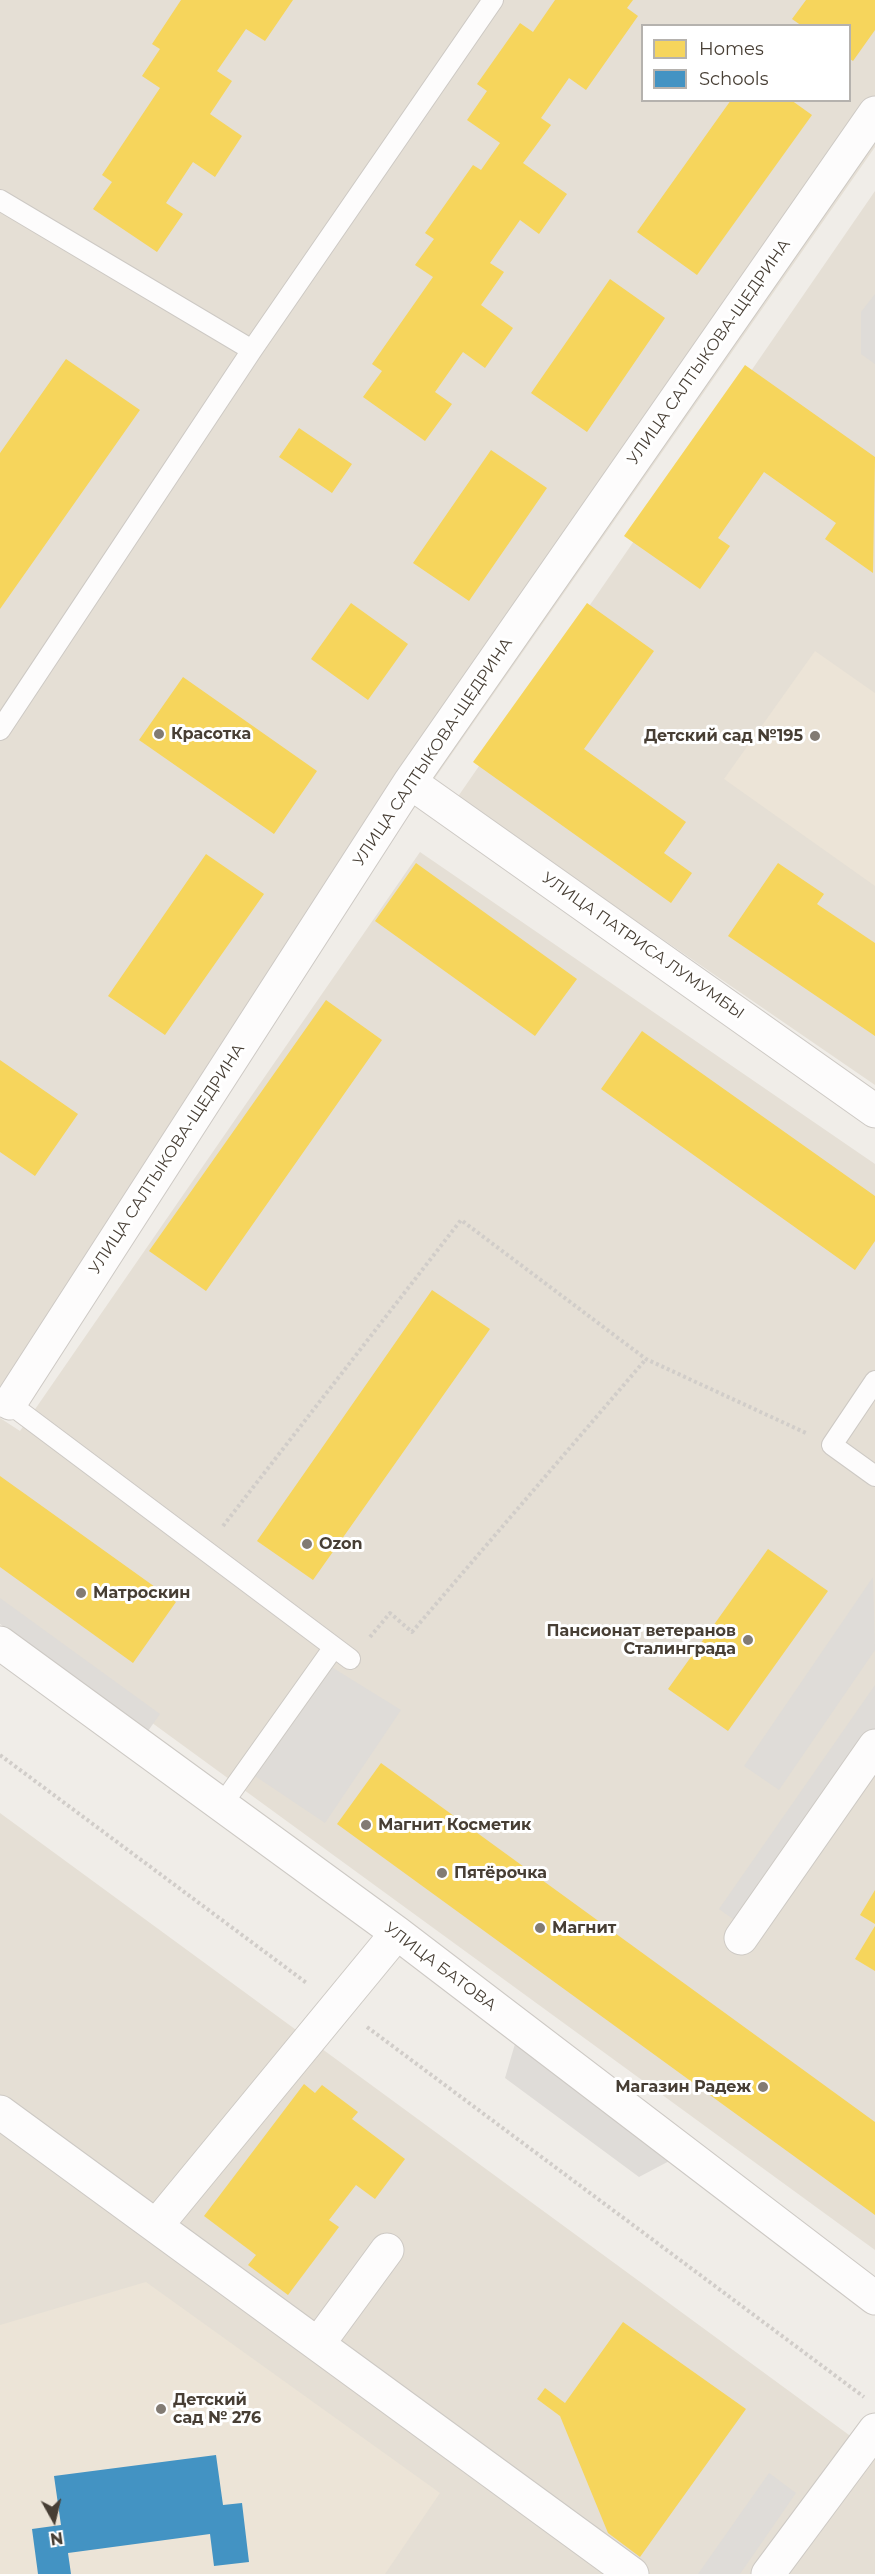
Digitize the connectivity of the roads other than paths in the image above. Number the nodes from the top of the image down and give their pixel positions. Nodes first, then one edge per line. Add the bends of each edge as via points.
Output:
1 (493, 0) edge
2 (875, 113) edge
3 (0, 200) edge
4 (252, 350) junction
5 (0, 730) edge
6 (410, 782) junction
7 (875, 1111) edge
8 (875, 1381) edge
9 (5, 1399) edge
10 (875, 1476) edge
11 (0, 1642) edge
12 (334, 1647) junction
13 (351, 1659) road end
14 (875, 1746) edge
15 (221, 1806) junction
16 (397, 1933) junction
17 (741, 1938) dead end
18 (0, 2112) edge
19 (156, 2226) junction
20 (387, 2250) dead end
21 (875, 2298) edge
22 (318, 2344) junction
23 (875, 2430) edge
24 (632, 2574) edge
25 (768, 2574) edge

1 - 4 lane
2 - 6 street, УЛИЦА САЛТЫКОВА-ЩЕДРИНА
3 - 4 lane
4 - 5 lane
6 - 7 street, УЛИЦА ПАТРИСА ЛУМУМБЫ
6 - 9 street, УЛИЦА САЛТЫКОВА-ЩЕДРИНА
8 - 10 lane via 832,1445
9 - 12 lane
11 - 15 street, УЛИЦА БАТОВА
12 - 13 lane
12 - 15 lane
14 - 17 street
15 - 16 street, УЛИЦА БАТОВА
16 - 19 street
16 - 21 street, УЛИЦА БАТОВА
18 - 19 street
19 - 22 street
20 - 22 street
22 - 24 street
23 - 25 street

